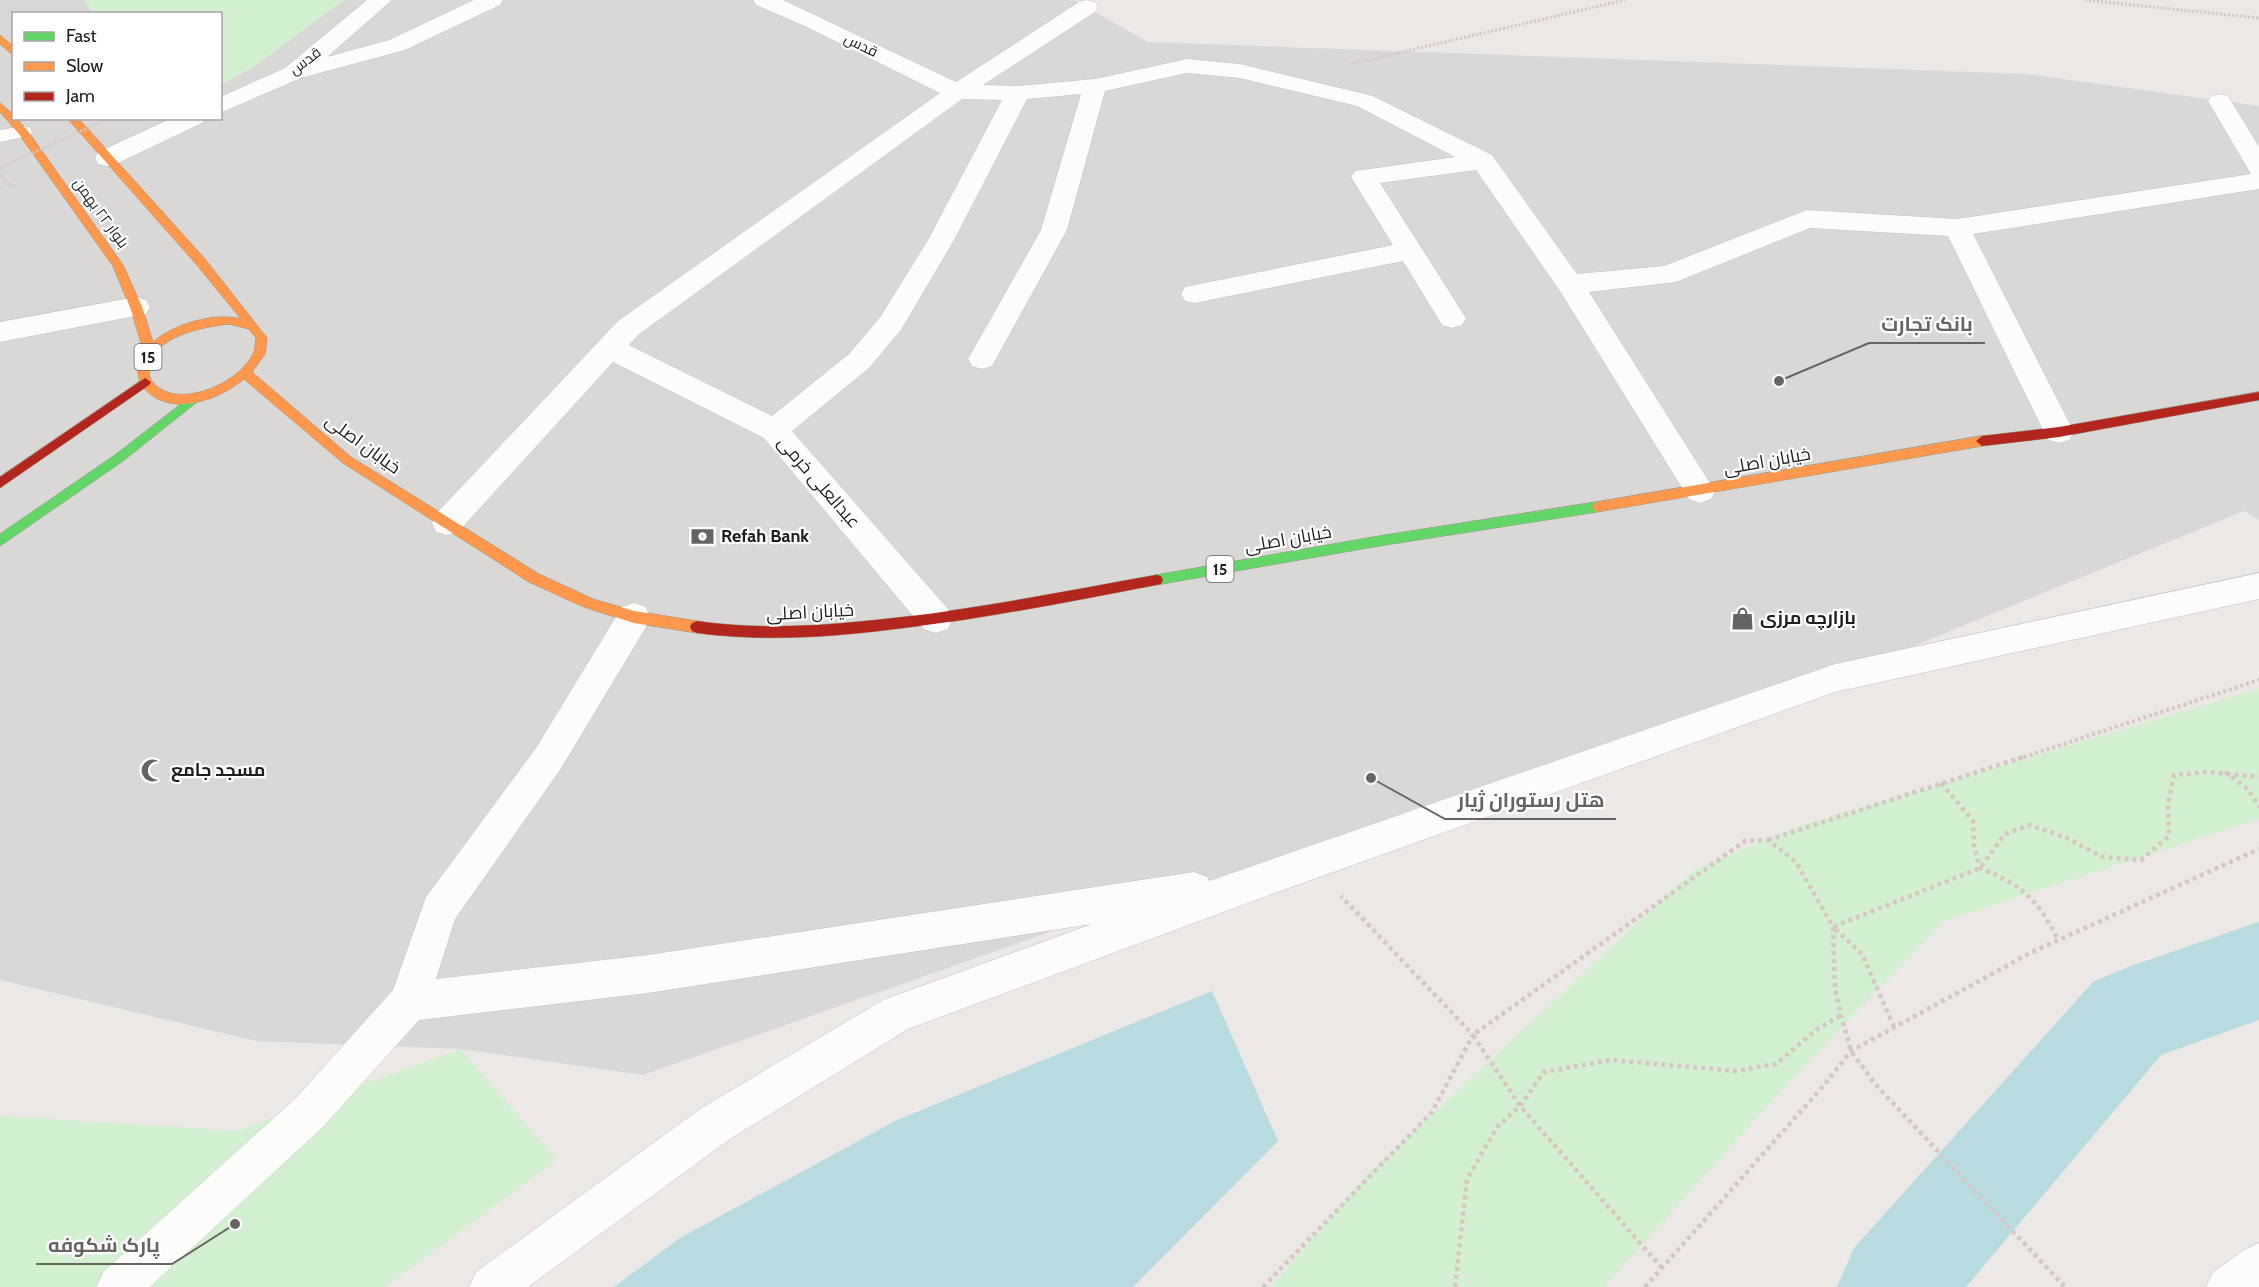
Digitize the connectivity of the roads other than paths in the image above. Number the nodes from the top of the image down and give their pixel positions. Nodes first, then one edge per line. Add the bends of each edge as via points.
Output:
1 (381, 0) edge
2 (492, 0) edge
3 (764, 0) edge
4 (1076, 4) edge
5 (0, 38) edge
6 (12, 51) edge
7 (293, 73) junction
8 (1095, 86) junction
9 (957, 92) junction
10 (1018, 93) junction
11 (2220, 101) dead end
12 (222, 105) edge
13 (0, 106) edge
14 (12, 120) edge
15 (12, 120) edge
16 (74, 120) edge
17 (189, 120) edge
18 (23, 132) junction
19 (0, 136) edge
20 (107, 158) junction
21 (1484, 161) junction
22 (2259, 168) edge
23 (2259, 181) edge
24 (1957, 228) junction
25 (1410, 251) junction
26 (1570, 284) junction
27 (1195, 294) dead end
28 (136, 307) junction
29 (1452, 318) dead end
30 (254, 327) junction
31 (0, 332) edge
32 (610, 348) junction
33 (150, 352) junction
34 (982, 359) dead end
35 (246, 374) junction
36 (145, 382) junction
37 (2259, 396) edge
38 (193, 399) junction
39 (774, 430) junction
40 (2059, 432) junction
41 (0, 483) edge
42 (1700, 491) junction
43 (447, 523) junction
44 (0, 541) edge
45 (2259, 586) edge
46 (634, 617) junction
47 (936, 619) junction
48 (1264, 879) junction
49 (409, 1002) junction
50 (2259, 1265) edge
51 (118, 1287) edge
52 (491, 1287) edge
53 (2228, 1287) edge

1 - 7 street, قدس
2 - 7 street via 397,45
3 - 9 street, قدس
4 - 9 street
5 - 6 main road
7 - 12 street, قدس
8 - 10 street
8 - 21 street via 1187,66 1240,71 1365,101
8 - 34 street via 1054,230
9 - 10 street
9 - 32 street via 628,328
10 - 39 street via 941,240 891,323 859,361
11 - 22 street
13 - 14 main road, بلوار ۲۲ بهمن / 15
15 - 18 main road, بلوار ۲۲ بهمن / 15
16 - 20 main road, 15
17 - 20 street
18 - 19 lane
18 - 28 main road, بلوار ۲۲ بهمن / 15 via 118,265
20 - 30 main road, 15
21 - 25 street via 1364,177
21 - 26 street
23 - 24 street
24 - 26 street via 1807,219 1667,275
24 - 40 street
25 - 27 street
25 - 29 street
26 - 42 street
28 - 31 street
28 - 33 main road, بلوار ۲۲ بهمن / 15
30 - 33 main road, 15 via 241,322 209,321 177,333
30 - 35 main road, 15 via 263,348
32 - 39 street, عبدالعلی خرمی
32 - 43 street
33 - 36 main road, 15 via 143,372
35 - 38 main road, 15 via 213,394
35 - 43 main road, خیابان اصلی / 15 via 347,460
36 - 38 main road, 15 via 162,397
36 - 41 main road
37 - 40 main road, خیابان اصلی / 15
38 - 44 main road via 118,458
39 - 47 street, عبدالعلی خرمی
40 - 42 main road, خیابان اصلی / 15 via 1982,441
42 - 47 main road, خیابان اصلی / 15 via 1380,541
43 - 46 main road, خیابان اصلی / 15 via 534,578
45 - 48 street via 1835,678
46 - 47 main road, خیابان اصلی / 15 via 726,633 828,632
46 - 49 street via 548,759 440,910
48 - 49 street via 648,974
48 - 52 street via 897,1014 715,1124
49 - 51 street via 310,1112
50 - 53 street

